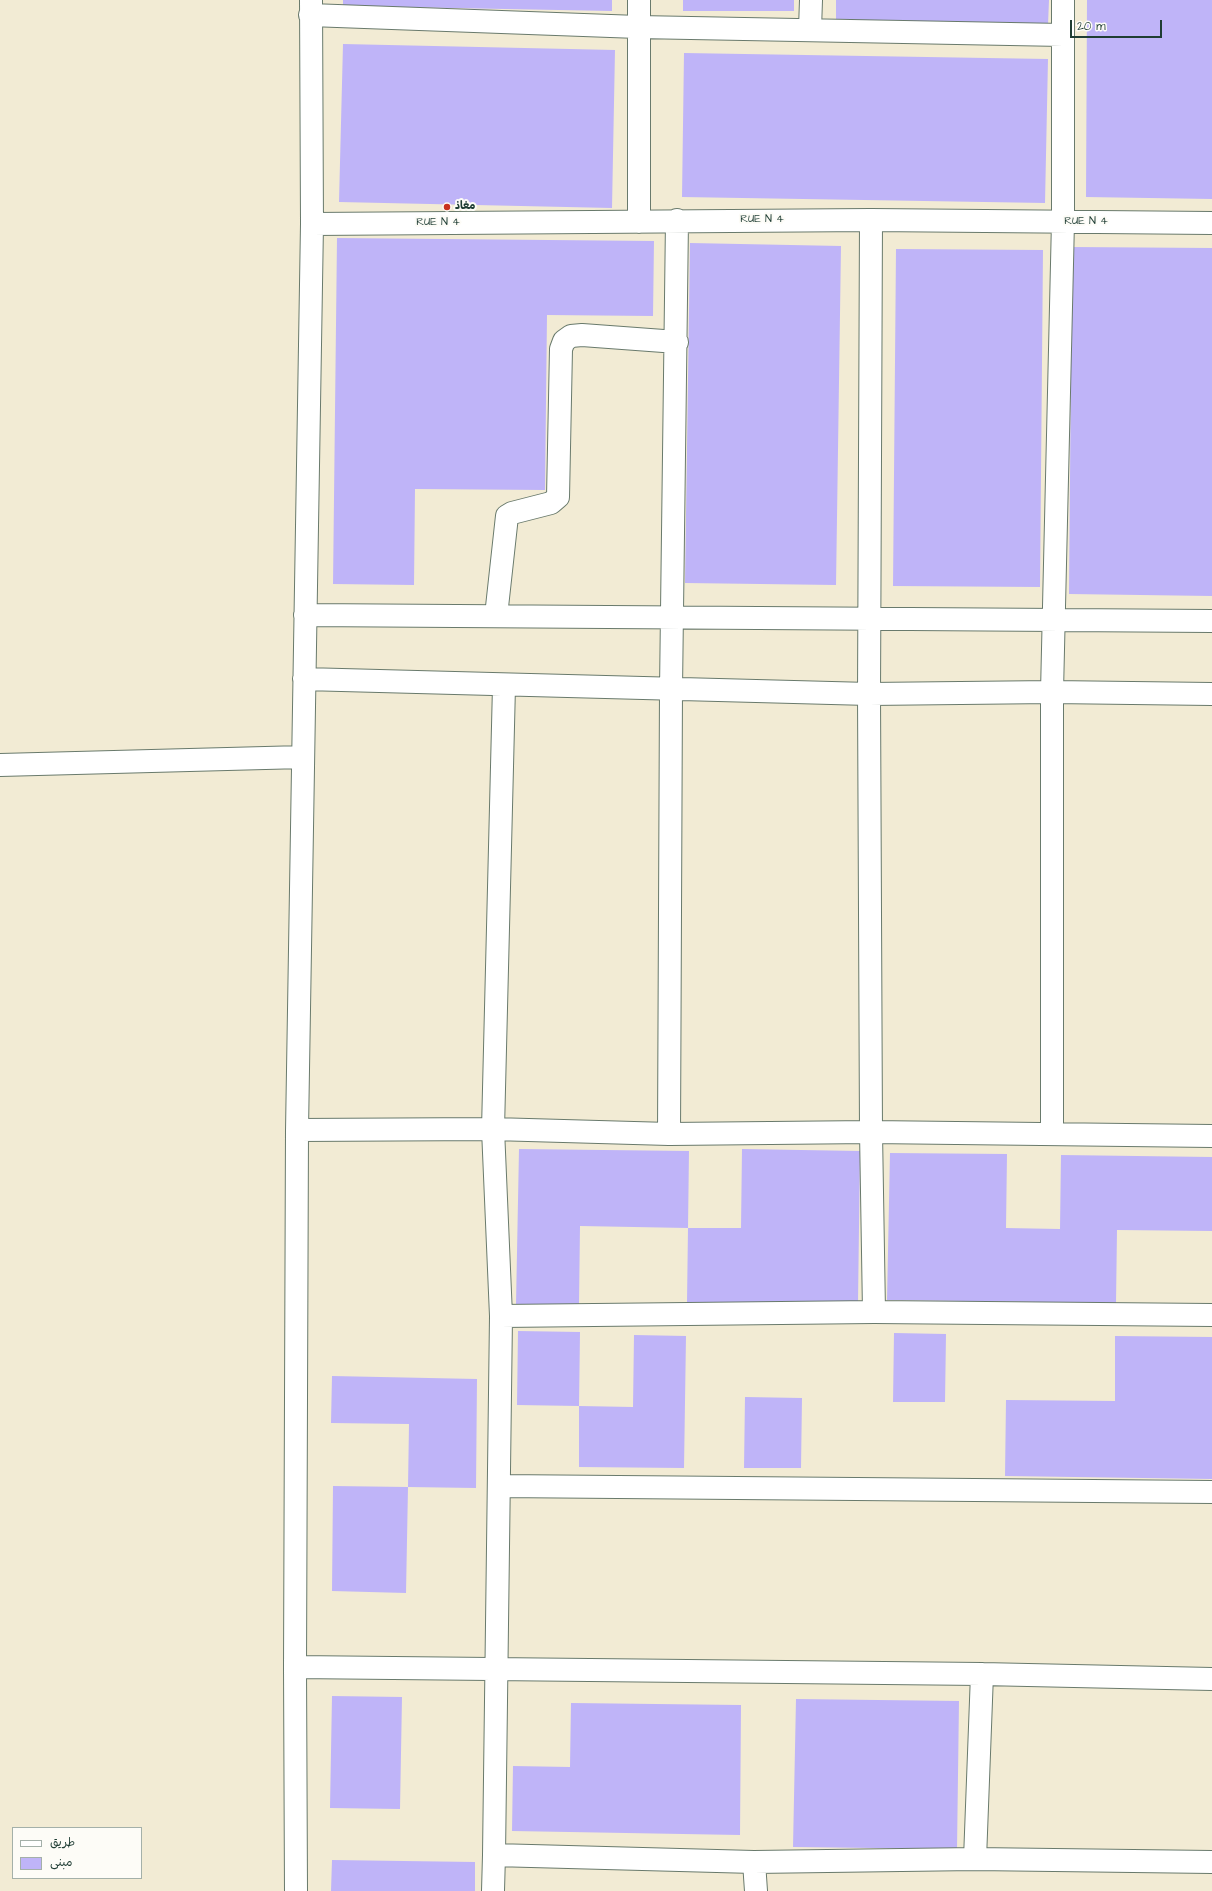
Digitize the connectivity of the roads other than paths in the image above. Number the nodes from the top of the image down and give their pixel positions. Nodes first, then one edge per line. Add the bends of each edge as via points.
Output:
1 (638, 0) edge
2 (811, 0) edge
3 (1063, 0) edge
4 (311, 7) edge
5 (638, 27) junction
6 (810, 29) junction
7 (1063, 34) junction
8 (677, 220) junction
9 (871, 220) junction
10 (1063, 221) junction
11 (639, 222) junction
12 (1212, 223) edge
13 (312, 224) junction
14 (676, 342) junction
15 (305, 616) junction
16 (496, 616) junction
17 (672, 617) junction
18 (869, 619) junction
19 (1053, 619) junction
20 (1212, 621) edge
21 (304, 679) junction
22 (504, 686) junction
23 (671, 689) junction
24 (1052, 692) junction
25 (869, 694) junction
26 (1212, 694) edge
27 (303, 757) junction
28 (0, 765) edge
29 (493, 1129) junction
30 (297, 1130) junction
31 (871, 1132) junction
32 (669, 1134) junction
33 (1052, 1134) junction
34 (1212, 1136) edge
35 (874, 1312) junction
36 (1212, 1315) edge
37 (501, 1316) junction
38 (499, 1486) junction
39 (1212, 1492) edge
40 (294, 1667) junction
41 (497, 1669) junction
42 (982, 1674) junction
43 (1212, 1679) edge
44 (494, 1855) junction
45 (975, 1859) junction
46 (754, 1862) junction
47 (1212, 1862) edge
48 (296, 1891) edge
49 (493, 1891) edge
50 (756, 1891) edge

1 - 5 street
2 - 6 street
3 - 7 street
4 - 5 street
4 - 13 street
5 - 6 street
5 - 11 street
6 - 7 street
7 - 10 street
8 - 9 street, RUE N 4
8 - 11 street, RUE N 4
8 - 14 street
9 - 10 street, RUE N 4
9 - 18 street
10 - 12 street, RUE N 4
10 - 19 street
11 - 13 street, RUE N 4
13 - 15 street
14 - 16 street via 582,335 571,336 564,341 561,349 558,497 551,503 507,516
14 - 17 street
15 - 16 street
15 - 21 street
16 - 17 street
17 - 18 street
17 - 23 street
18 - 19 street
18 - 25 street
19 - 20 street
19 - 24 street
21 - 22 street
21 - 27 street
22 - 23 street
22 - 29 street
23 - 25 street
23 - 32 street
24 - 25 street
24 - 26 street
24 - 33 street
25 - 31 street
27 - 28 street
27 - 30 street
29 - 30 street
29 - 32 street
29 - 37 street
30 - 40 street
31 - 32 street
31 - 33 street
31 - 35 street
33 - 34 street
35 - 36 street
35 - 37 street
37 - 38 street
38 - 39 street
38 - 41 street
40 - 41 street
40 - 48 street
41 - 42 street
41 - 44 street
42 - 43 street
42 - 45 street
44 - 46 street
44 - 49 street
45 - 46 street
45 - 47 street
46 - 50 street

